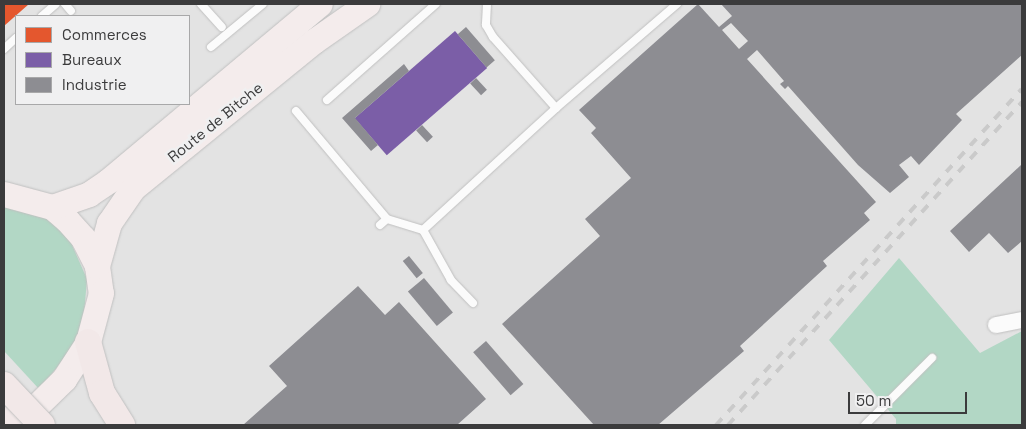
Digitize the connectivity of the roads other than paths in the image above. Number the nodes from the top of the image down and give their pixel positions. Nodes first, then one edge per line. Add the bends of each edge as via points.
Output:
1 (56, 4) edge
2 (65, 4) edge
3 (201, 4) edge
4 (263, 4) edge
5 (320, 4) edge
6 (367, 4) edge
7 (436, 4) edge
8 (487, 4) edge
9 (677, 4) edge
10 (71, 11) dead end
11 (43, 15) edge
12 (222, 27) dead end
13 (15, 39) edge
14 (211, 47) dead end
15 (4, 49) edge
16 (328, 100) dead end
17 (556, 108) junction
18 (296, 112) dead end
19 (4, 194) edge
20 (52, 207) junction
21 (387, 219) junction
22 (380, 225) dead end
23 (423, 230) junction
24 (97, 266) junction
25 (473, 303) dead end
26 (1022, 320) edge
27 (996, 325) dead end
28 (88, 342) junction
29 (932, 358) dead end
30 (4, 385) edge
31 (4, 420) edge
32 (9, 425) edge
33 (17, 425) edge
34 (42, 425) edge
35 (122, 425) edge
36 (865, 425) edge

1 - 11 lane
2 - 10 lane
3 - 12 lane
4 - 14 lane
5 - 20 main road, Route de Bitche via 108,181 89,194
6 - 24 main road, Route de Bitche via 314,41 134,188 109,223
7 - 16 lane
8 - 17 lane via 486,25 492,37
9 - 17 lane
13 - 15 lane
17 - 23 lane
18 - 21 lane
19 - 20 main road
20 - 24 main road via 83,238
21 - 22 lane
21 - 23 lane
23 - 25 lane via 451,280
24 - 28 main road via 100,293
26 - 27 street
28 - 33 main road via 64,379
28 - 35 highway via 102,393
29 - 36 lane
30 - 34 highway, bridge
31 - 32 highway

